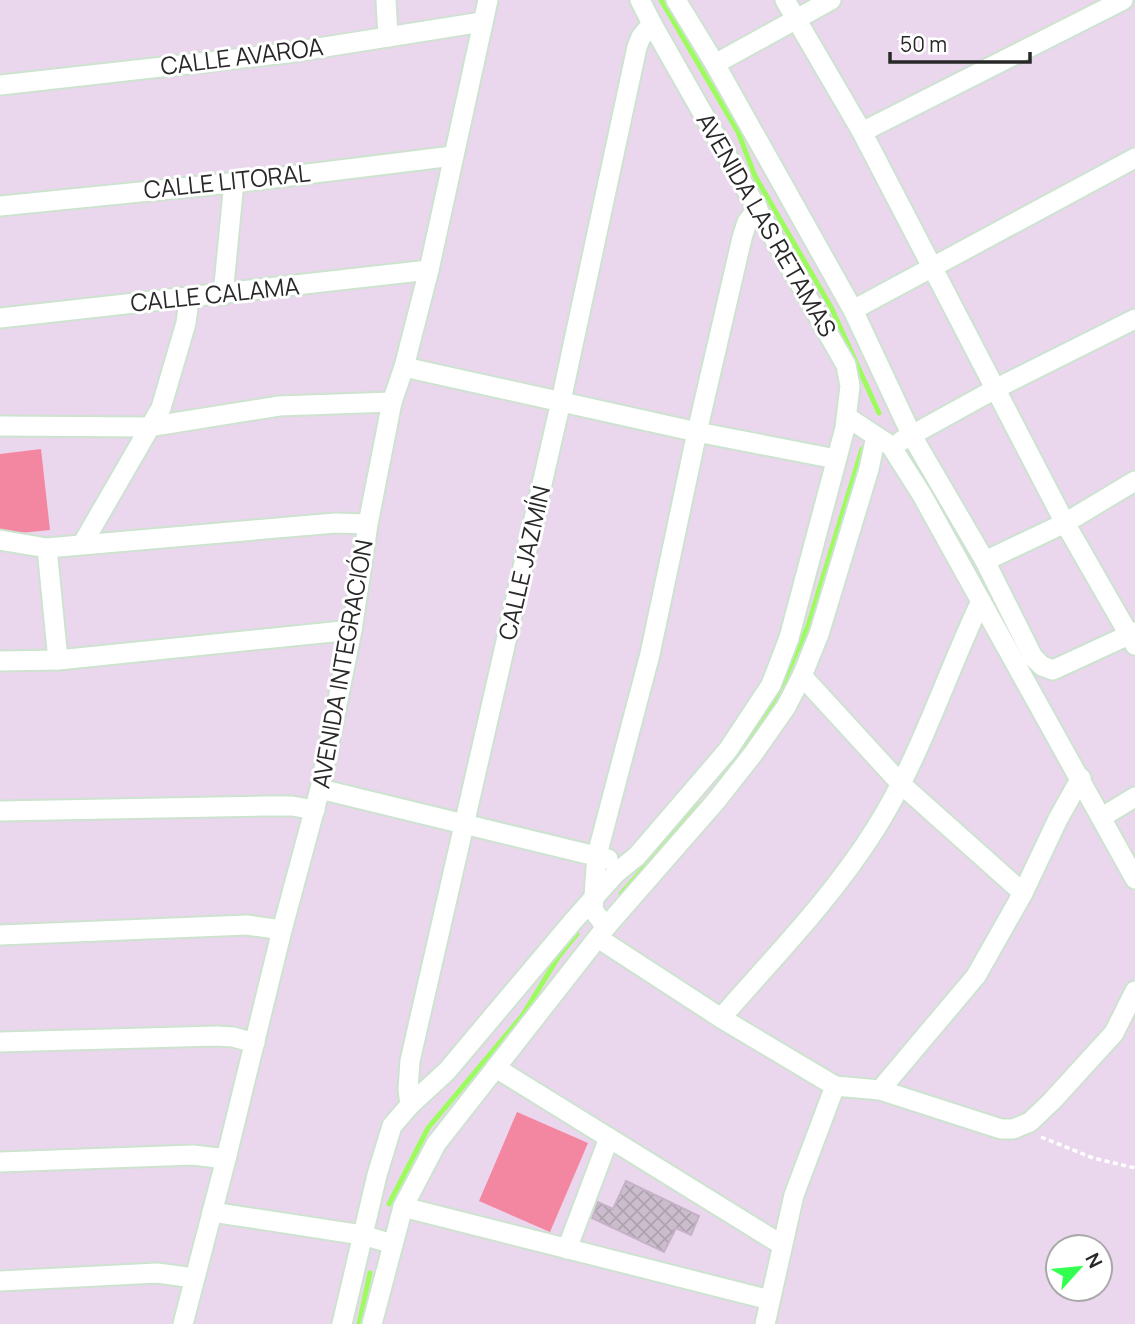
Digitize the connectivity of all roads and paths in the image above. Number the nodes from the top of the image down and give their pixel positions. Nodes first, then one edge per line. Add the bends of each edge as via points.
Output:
1 (386, 0) edge
2 (488, 0) edge
3 (640, 0) edge
4 (676, 0) edge
5 (785, 0) edge
6 (831, 0) edge
7 (1123, 0) edge
8 (797, 20) junction
9 (482, 22) junction
10 (652, 24) junction
11 (388, 37) junction
12 (715, 64) junction
13 (0, 85) edge
14 (862, 132) junction
15 (453, 156) junction
16 (1135, 158) edge
17 (234, 182) junction
18 (0, 206) edge
19 (758, 208) junction
20 (931, 266) junction
21 (429, 270) junction
22 (223, 295) junction
23 (189, 299) junction
24 (853, 310) junction
25 (0, 318) edge
26 (1135, 319) edge
27 (404, 367) junction
28 (997, 388) junction
29 (561, 401) junction
30 (392, 402) junction
31 (847, 417) junction
32 (0, 426) edge
33 (148, 427) junction
34 (696, 432) junction
35 (912, 436) junction
36 (883, 441) junction
37 (836, 458) junction
38 (1135, 481) edge
39 (1065, 523) junction
40 (368, 524) junction
41 (0, 540) edge
42 (83, 543) junction
43 (47, 548) junction
44 (985, 561) junction
45 (981, 601) junction
46 (352, 630) junction
47 (1133, 637) edge
48 (58, 660) junction
49 (0, 661) edge
50 (802, 676) junction
51 (1081, 778) junction
52 (901, 784) junction
53 (320, 789) junction
54 (1135, 797) edge
55 (315, 810) junction
56 (0, 811) edge
57 (1102, 817) junction
58 (466, 824) junction
59 (597, 855) junction
60 (626, 865) junction
61 (1135, 879) edge
62 (1023, 893) junction
63 (593, 898) junction
64 (282, 930) junction
65 (602, 933) junction
66 (0, 935) edge
67 (1135, 991) edge
68 (721, 1018) junction
69 (0, 1042) edge
70 (255, 1043) junction
71 (496, 1068) junction
72 (835, 1086) junction
73 (880, 1090) junction
74 (410, 1105) junction
75 (1019, 1127) junction
76 (609, 1138) junction
77 (226, 1159) junction
78 (0, 1162) edge
79 (1135, 1168) edge
80 (404, 1207) junction
81 (212, 1212) junction
82 (362, 1235) junction
83 (393, 1244) junction
84 (782, 1245) junction
85 (568, 1249) junction
86 (194, 1278) junction
87 (0, 1281) edge
88 (770, 1300) junction
89 (183, 1324) edge
90 (342, 1324) edge
91 (372, 1324) edge
92 (765, 1324) edge

1 - 11 street
2 - 9 street, AVENIDA INTEGRACIÓN
3 - 10 street, AVENIDA LAS RETAMAS
4 - 12 street
5 - 8 street
6 - 8 street
7 - 14 street
8 - 12 street
8 - 14 street
9 - 11 street, CALLE AVAROA
9 - 15 street, AVENIDA INTEGRACIÓN
10 - 19 street, AVENIDA LAS RETAMAS
10 - 29 street, CALLE JAZMÍN via 637,47
11 - 13 street, CALLE AVAROA
12 - 24 street
14 - 20 street
15 - 17 street, CALLE LITORAL
15 - 21 street, AVENIDA INTEGRACIÓN
16 - 20 street
17 - 18 street, CALLE LITORAL
17 - 22 street
19 - 31 street, AVENIDA LAS RETAMAS via 846,365 850,386
19 - 34 street via 742,238
20 - 24 street
20 - 28 street
21 - 22 street, CALLE CALAMA
21 - 27 street, AVENIDA INTEGRACIÓN
22 - 23 street, CALLE CALAMA
23 - 25 street, CALLE CALAMA
23 - 33 street via 171,380
24 - 35 street
26 - 28 street
27 - 29 street
27 - 30 street, AVENIDA INTEGRACIÓN
28 - 35 street
28 - 39 street
29 - 34 street
29 - 58 street, CALLE JAZMÍN
30 - 33 street via 279,406
30 - 40 street, AVENIDA INTEGRACIÓN
31 - 36 street
31 - 37 street, AVENIDA LAS RETAMAS
32 - 33 street
33 - 42 street
34 - 37 street
34 - 59 street via 650,654
35 - 36 street
35 - 44 street
36 - 45 street via 922,495
36 - 50 street via 869,469
37 - 60 street, AVENIDA LAS RETAMAS via 789,638 771,685 728,750
38 - 39 street
39 - 44 street
39 - 47 street
40 - 42 street
40 - 46 street, AVENIDA INTEGRACIÓN
41 - 43 street
42 - 43 street
43 - 48 street
44 - 47 street via 1033,657 1042,666 1053,670
45 - 51 street
45 - 52 street
46 - 48 street
46 - 53 street, AVENIDA INTEGRACIÓN
48 - 49 street
50 - 52 street
50 - 65 street via 753,754
51 - 57 street
51 - 62 street
52 - 62 street
52 - 68 street via 875,830 832,889
53 - 55 street, AVENIDA INTEGRACIÓN
53 - 58 street
54 - 57 street
55 - 56 street via 263,806
55 - 64 street, AVENIDA INTEGRACIÓN
57 - 61 street
58 - 59 street
58 - 74 street, CALLE JAZMÍN via 410,1061
59 - 60 street
59 - 63 street
60 - 63 street, AVENIDA LAS RETAMAS
62 - 73 street via 976,976
63 - 65 street
63 - 74 street, AVENIDA LAS RETAMAS via 447,1071
64 - 66 street via 247,925
64 - 70 street, AVENIDA INTEGRACIÓN
65 - 68 street
65 - 71 street
67 - 75 street via 1114,1032 1037,1116
68 - 72 street
69 - 70 street via 216,1036
70 - 77 street, AVENIDA INTEGRACIÓN
71 - 76 street
71 - 80 street via 436,1144
72 - 73 street
72 - 84 street via 794,1195
73 - 75 street via 985,1125
74 - 82 street, AVENIDA LAS RETAMAS via 392,1126
75 - 79 path via 1093,1158
76 - 84 street
76 - 85 street
77 - 78 street via 193,1155
77 - 81 street, AVENIDA INTEGRACIÓN
80 - 83 street
80 - 85 street
81 - 82 street
81 - 86 street, AVENIDA INTEGRACIÓN
82 - 83 street
82 - 90 street, AVENIDA LAS RETAMAS
83 - 91 street
84 - 88 street
85 - 88 street
86 - 87 street via 157,1273
86 - 89 street, AVENIDA INTEGRACIÓN
88 - 92 street

